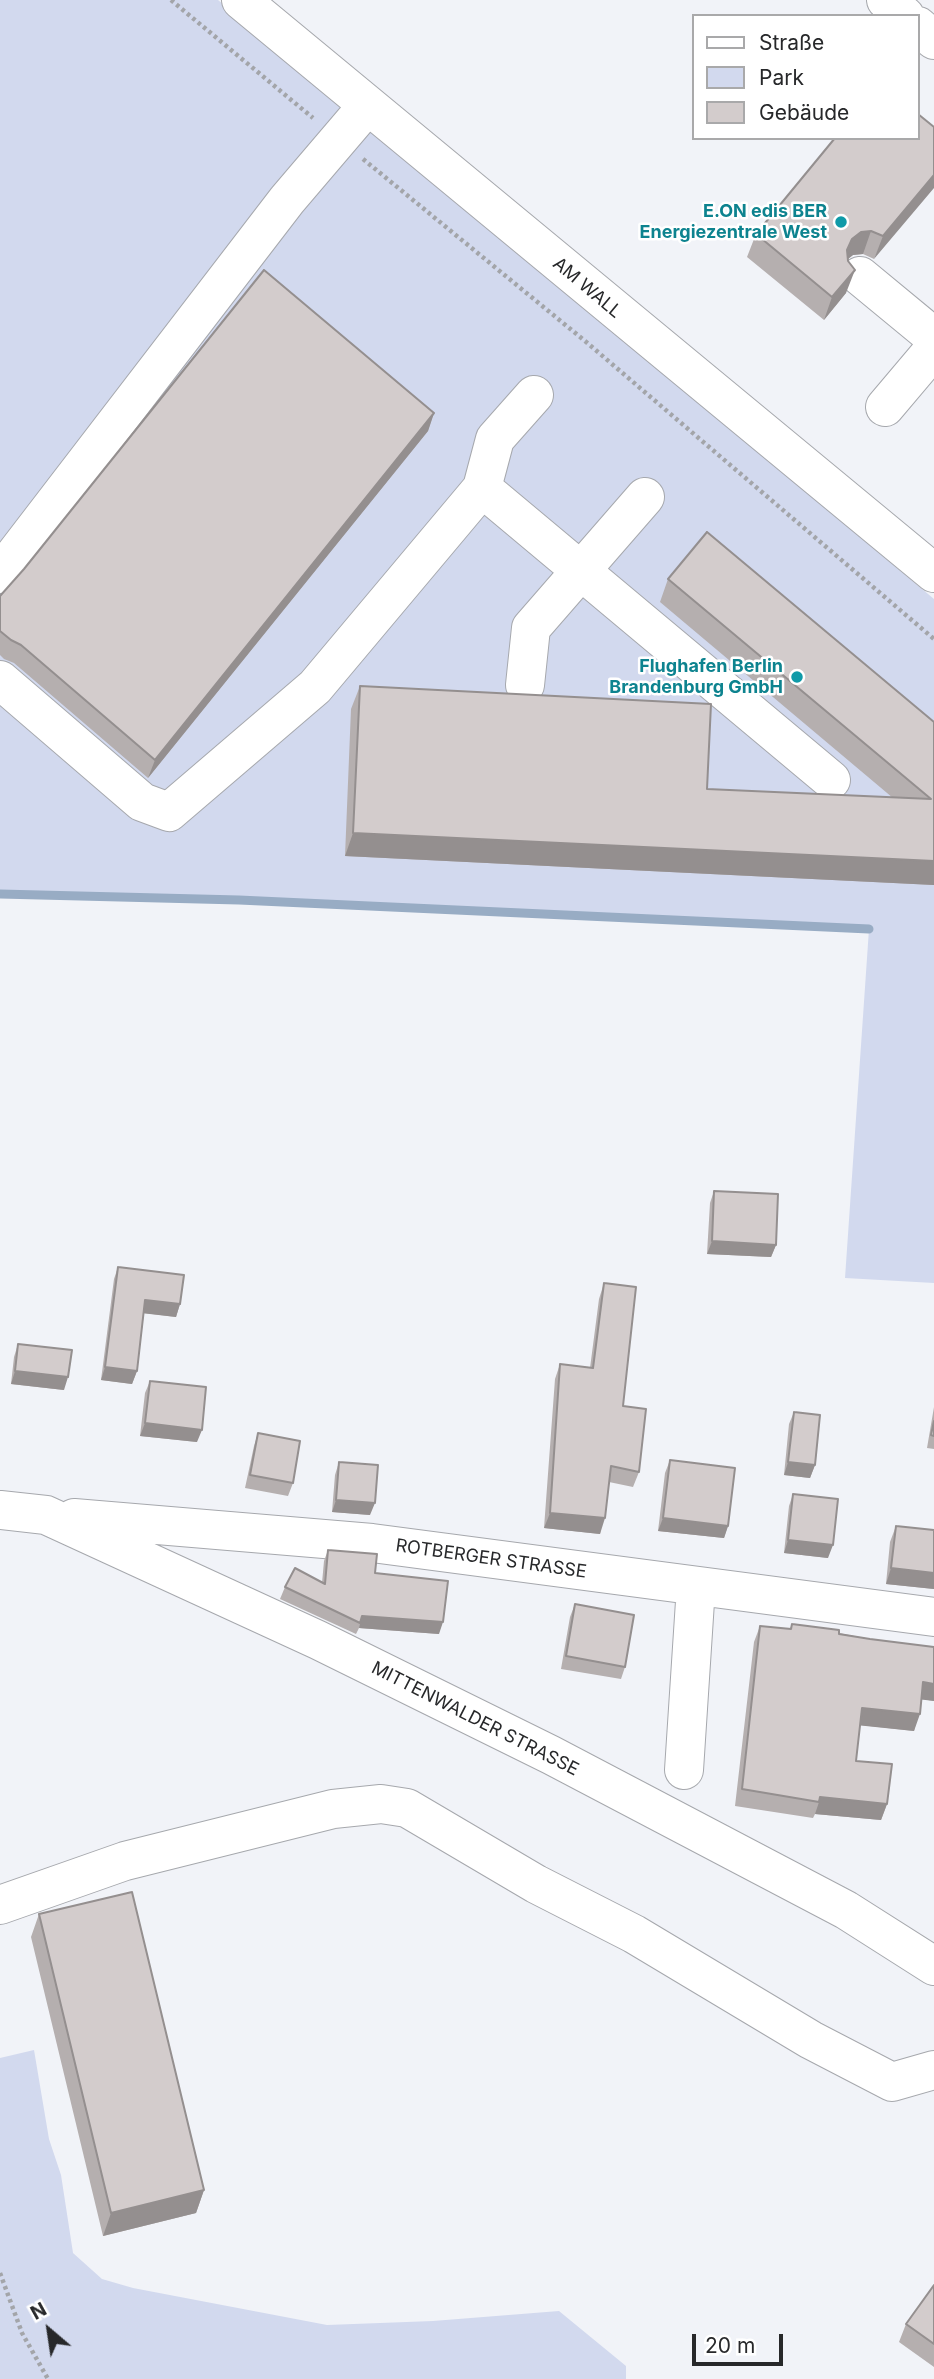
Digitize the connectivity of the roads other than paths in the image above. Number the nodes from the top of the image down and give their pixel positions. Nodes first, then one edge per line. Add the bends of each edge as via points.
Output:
1 (241, 0) edge
2 (886, 0) edge
3 (903, 14) edge
4 (920, 28) edge
5 (934, 40) edge
6 (368, 106) junction
7 (860, 276) dead end
8 (934, 337) edge
9 (934, 349) edge
10 (534, 395) dead end
11 (885, 407) dead end
12 (482, 488) junction
13 (645, 497) dead end
14 (580, 570) junction
15 (0, 573) edge
16 (934, 573) edge
17 (0, 680) edge
18 (524, 685) dead end
19 (831, 780) dead end
20 (0, 1510) edge
21 (46, 1515) junction
22 (696, 1586) junction
23 (934, 1617) edge
24 (684, 1770) dead end
25 (0, 1905) edge
26 (934, 1966) edge
27 (934, 2070) edge

1 - 6 street, AM WALL
2 - 3 street
4 - 5 street
6 - 15 street via 287,200
6 - 16 street, AM WALL
7 - 8 street
9 - 11 street
10 - 12 street via 495,439
12 - 14 street
12 - 17 street via 315,687 169,811 142,802
13 - 14 street
14 - 18 street via 531,628
14 - 19 street
20 - 21 street, MITTENWALDER STRASSE
21 - 22 street, ROTBERGER STRASSE via 372,1543
21 - 26 street, MITTENWALDER STRASSE via 318,1640 551,1755 846,1910
22 - 23 street, ROTBERGER STRASSE
22 - 24 street
25 - 27 street via 125,1861 333,1809 381,1804 407,1808 892,2082

